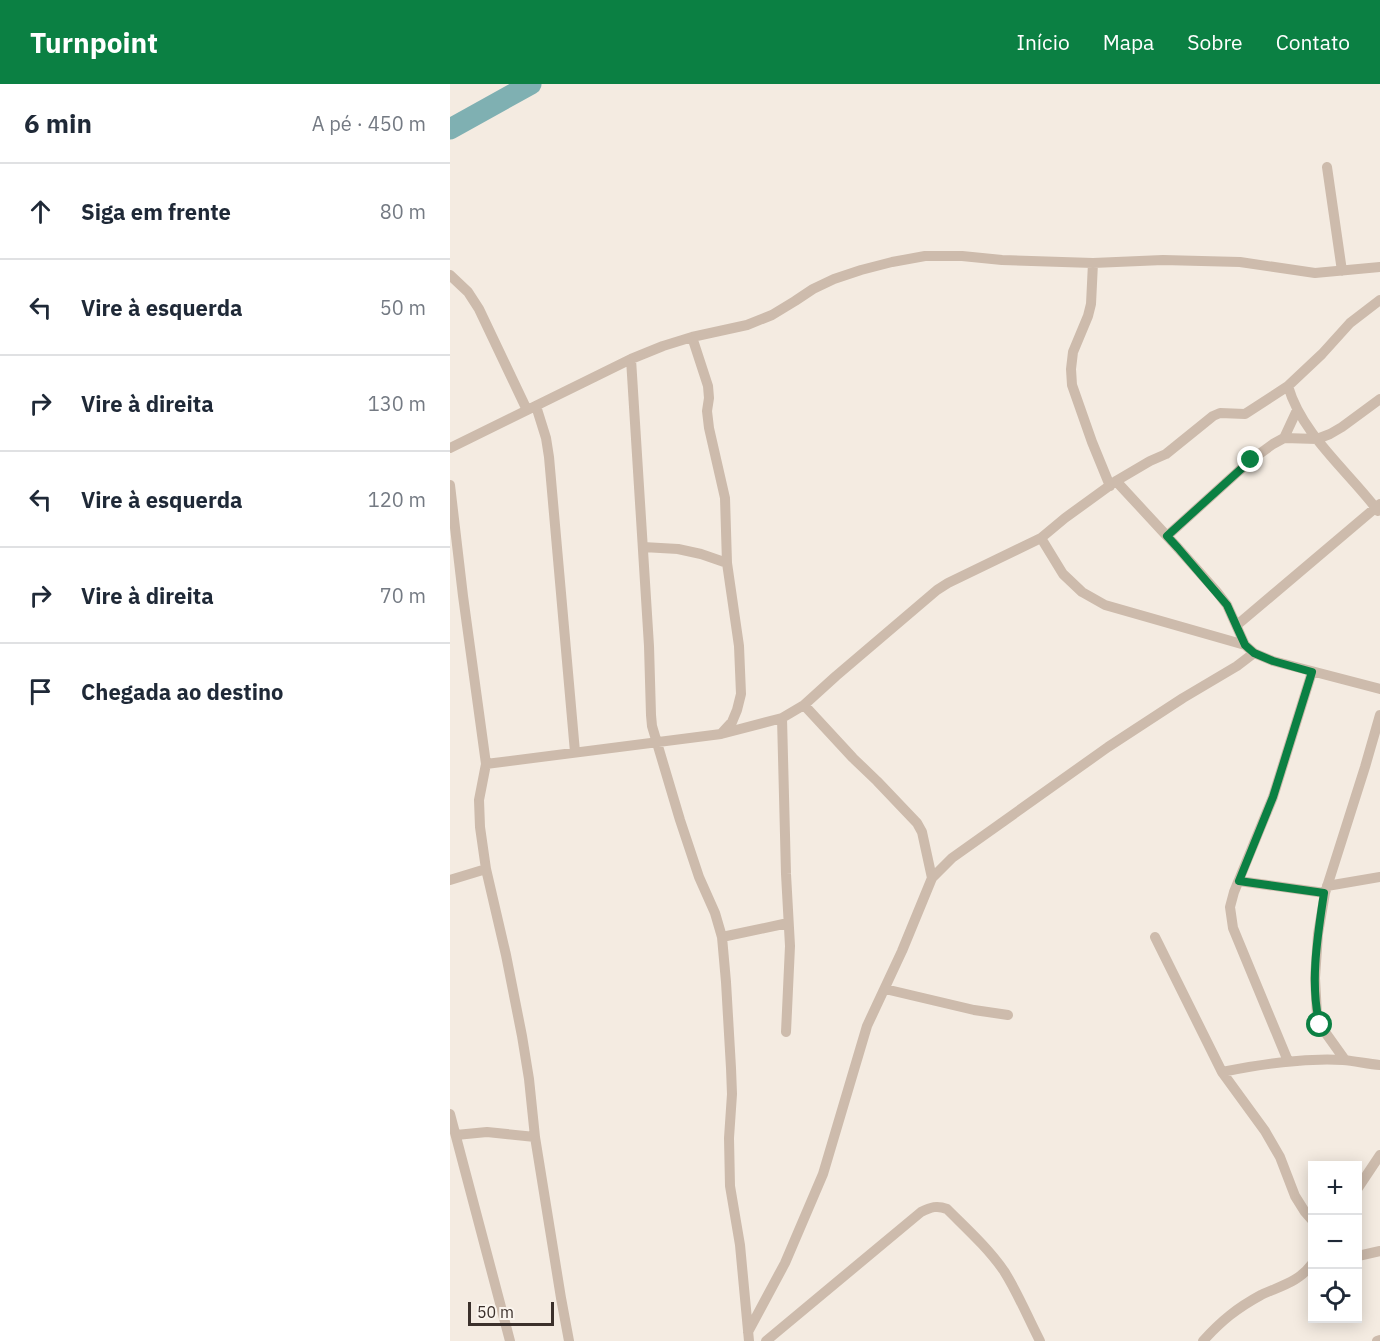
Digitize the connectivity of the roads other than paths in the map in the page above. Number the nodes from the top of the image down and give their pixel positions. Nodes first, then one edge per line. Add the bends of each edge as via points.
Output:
1 (1327, 167) dead end
2 (1094, 263) junction
3 (1380, 267) edge
4 (1342, 271) junction
5 (450, 275) edge
6 (1380, 300) edge
7 (692, 337) junction
8 (631, 359) junction
9 (1288, 386) junction
10 (1380, 399) edge
11 (532, 408) junction
12 (1297, 410) junction
13 (1284, 438) junction
14 (1317, 440) junction
15 (450, 448) edge
16 (1113, 484) junction
17 (450, 485) edge
18 (1379, 508) edge
19 (1167, 536) junction
20 (1041, 538) junction
21 (643, 547) junction
22 (728, 563) junction
23 (1237, 625) junction
24 (1250, 649) junction
25 (1312, 672) junction
26 (1380, 689) edge
27 (804, 705) junction
28 (1380, 715) edge
29 (782, 718) junction
30 (721, 734) junction
31 (657, 743) junction
32 (574, 752) junction
33 (486, 764) junction
34 (486, 869) junction
35 (1380, 877) edge
36 (932, 878) junction
37 (450, 880) edge
38 (1239, 881) junction
39 (1326, 890) junction
40 (788, 923) junction
41 (722, 937) junction
42 (1155, 937) dead end
43 (885, 988) junction
44 (1008, 1015) dead end
45 (786, 1032) dead end
46 (1345, 1060) junction
47 (1288, 1061) junction
48 (1380, 1065) edge
49 (1222, 1072) junction
50 (450, 1114) edge
51 (456, 1135) junction
52 (535, 1137) junction
53 (1380, 1155) edge
54 (1362, 1182) edge
55 (1308, 1215) edge
56 (1380, 1251) edge
57 (1362, 1255) edge
58 (1309, 1269) edge
59 (749, 1337) edge
60 (510, 1341) edge
61 (569, 1341) edge
62 (766, 1341) edge
63 (1040, 1341) edge
64 (1203, 1341) edge

1 - 4 street
2 - 4 street via 1211,260 1315,273
2 - 7 street via 962,256 926,256 892,262 834,279 747,325
2 - 16 street via 1091,304 1073,352 1071,377 1080,409
3 - 4 street
5 - 11 street via 479,309
6 - 9 street via 1350,323
7 - 8 street
7 - 22 street via 708,386 709,428 725,498
8 - 11 street
8 - 21 street
9 - 12 street
9 - 16 street via 1245,414 1213,416 1166,454
10 - 14 street
11 - 15 street
11 - 32 street via 546,438 549,457
12 - 13 street
12 - 14 street
13 - 14 street
13 - 19 street via 1261,452
14 - 18 street
16 - 19 street
16 - 20 street
17 - 33 street
18 - 23 street
19 - 23 street via 1217,592
20 - 24 street via 1063,574 1082,592 1105,605
20 - 27 street via 942,586
21 - 22 street via 678,549
21 - 31 street via 651,715
22 - 30 street via 741,694 732,722
23 - 24 street
24 - 25 street via 1273,661
24 - 36 street via 1237,666 1108,747 952,858
25 - 26 street
25 - 38 street via 1273,797
27 - 29 street
27 - 36 street via 917,823
28 - 39 street
29 - 30 street
29 - 40 street
30 - 31 street
31 - 32 street
31 - 41 street
32 - 33 street
33 - 34 street via 478,800
34 - 37 street
34 - 52 street via 522,1036
35 - 39 street
36 - 43 street
38 - 39 street
38 - 47 street via 1230,908 1233,928
39 - 46 street via 1318,934 1317,1015
40 - 41 street
40 - 45 street
41 - 59 street via 732,1094 730,1186
42 - 49 street
43 - 44 street
43 - 59 street via 867,1026 823,1174
46 - 47 street
46 - 48 street
47 - 49 street
49 - 55 street via 1265,1131
50 - 51 street
51 - 52 street via 488,1132
51 - 60 street
52 - 61 street
53 - 54 street
56 - 57 street
58 - 64 street via 1287,1285 1232,1313
62 - 63 street via 921,1212 940,1206 972,1234 1003,1270

